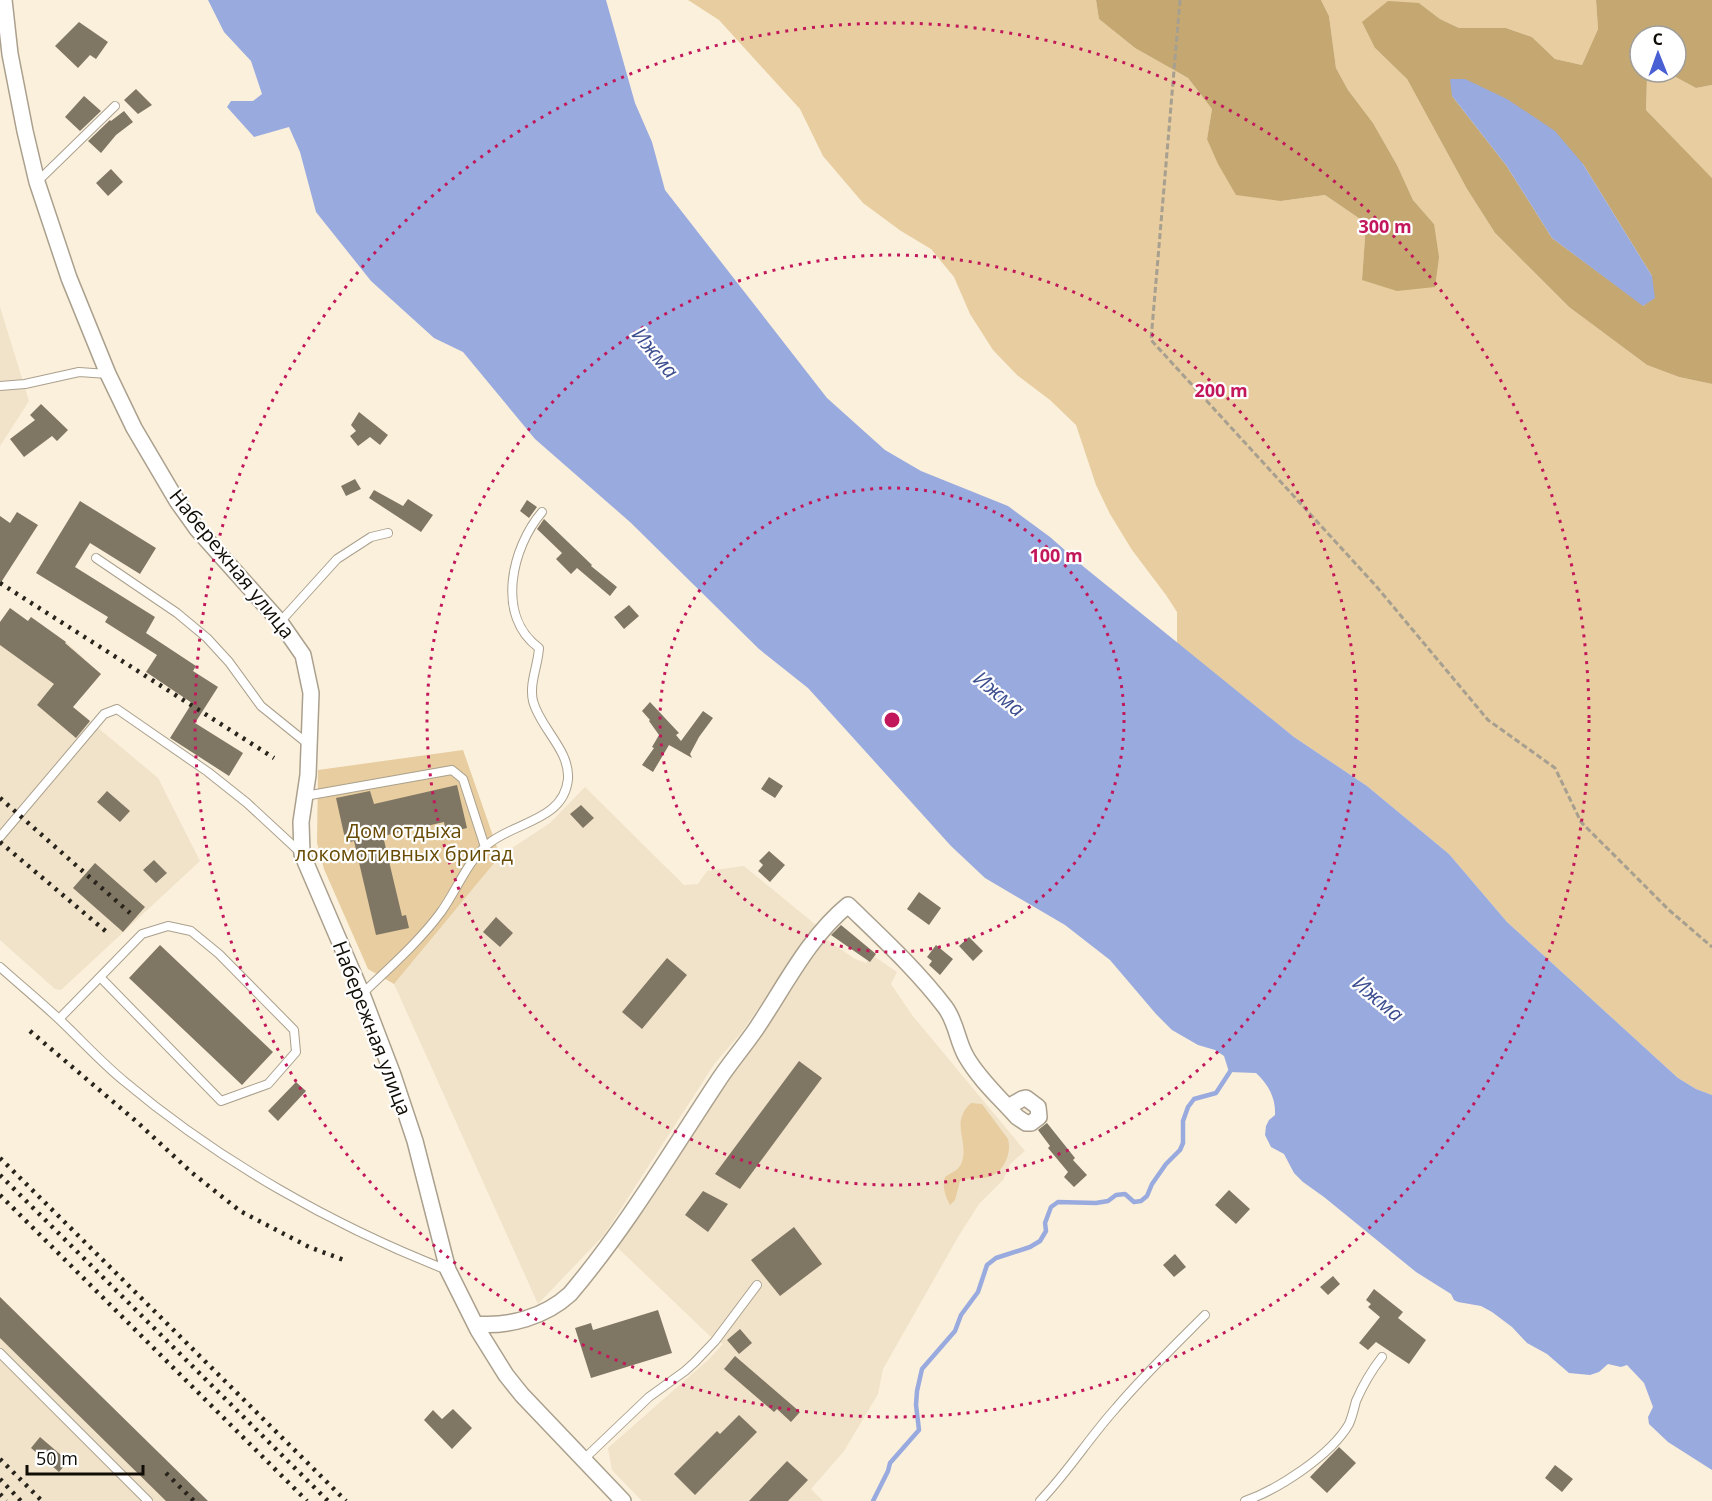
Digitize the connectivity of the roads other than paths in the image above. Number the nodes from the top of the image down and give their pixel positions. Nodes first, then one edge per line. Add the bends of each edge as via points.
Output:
1 (4, 0) edge
2 (5, 50) edge
3 (115, 106) dead end
4 (37, 182) junction
5 (108, 374) junction
6 (0, 386) edge
7 (542, 512) dead end
8 (388, 533) dead end
9 (96, 558) dead end
10 (280, 622) junction
11 (309, 745) junction
12 (305, 796) junction
13 (0, 837) edge
14 (485, 847) junction
15 (302, 854) junction
16 (0, 967) edge
17 (101, 978) junction
18 (362, 994) junction
19 (59, 1019) junction
20 (1008, 1107) dead end
21 (448, 1270) junction
22 (757, 1285) dead end
23 (1205, 1315) dead end
24 (475, 1324) junction
25 (0, 1353) edge
26 (1382, 1358) dead end
27 (583, 1460) junction
28 (148, 1501) edge
29 (623, 1501) edge
30 (1040, 1501) edge
31 (1245, 1501) edge

1 - 2 street, Набережная улица
2 - 4 street, Набережная улица
3 - 4 lane
4 - 5 street, Набережная улица via 69,278
5 - 6 lane via 79,372
5 - 10 street, Набережная улица via 177,501
7 - 14 lane via 524,537 513,577 512,602 522,630 539,648 532,682 533,700 565,758 567,785 562,797 545,815
8 - 10 lane via 370,537 337,559
9 - 11 lane via 207,638 261,706
10 - 11 street, Набережная улица via 303,655 308,671
11 - 12 street, Набережная улица
12 - 14 lane via 452,770 462,779
12 - 15 street, Набережная улица
13 - 15 lane via 104,714 117,709 208,772
14 - 18 lane via 466,870 441,913
15 - 18 street, Набережная улица
16 - 19 lane
17 - 17 lane via 142,934 168,926 191,931 294,1030 296,1052 268,1084 221,1101
17 - 19 lane
18 - 21 street, Набережная улица via 415,1141
19 - 21 lane via 123,1080 229,1158 323,1212
20 - 24 street via 971,1064 952,1017 935,994 848,905 808,946 652,1183 570,1294 534,1316 504,1324
21 - 24 street, Набережная улица
22 - 27 lane via 716,1341
23 - 30 lane via 1130,1391
24 - 27 street, Набережная улица via 491,1354 517,1388
25 - 28 lane
26 - 31 lane via 1364,1384 1340,1436 1307,1467 1267,1493
27 - 29 street, Набережная улица

